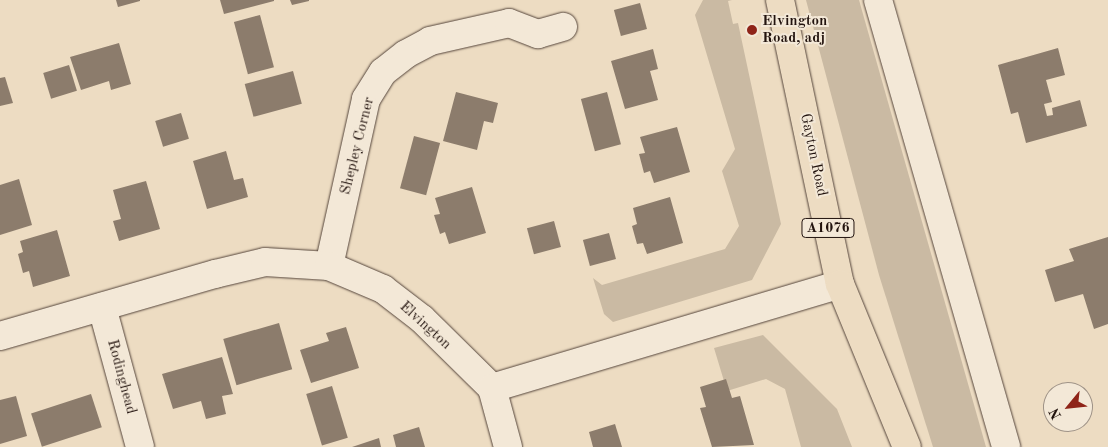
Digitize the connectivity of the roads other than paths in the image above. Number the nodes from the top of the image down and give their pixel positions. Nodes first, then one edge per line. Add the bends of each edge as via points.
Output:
1 (780, 0) edge
2 (878, 0) edge
3 (563, 27) dead end
4 (329, 266) junction
5 (840, 284) junction
6 (102, 307) junction
7 (0, 336) edge
8 (492, 388) junction
9 (140, 447) edge
10 (508, 447) edge
11 (907, 447) edge
12 (1006, 447) edge

1 - 5 main road, Gayton Road / A1076
2 - 12 street
3 - 4 street, Shepley Corner via 538,34 509,23 430,41 383,72 366,99
4 - 6 street, Elvington via 265,262
4 - 8 street, Elvington via 383,289 422,319
5 - 8 street
5 - 11 main road, Gayton Road / A1076
6 - 7 street, Elvington
6 - 9 street, Rodinghead
8 - 10 street

